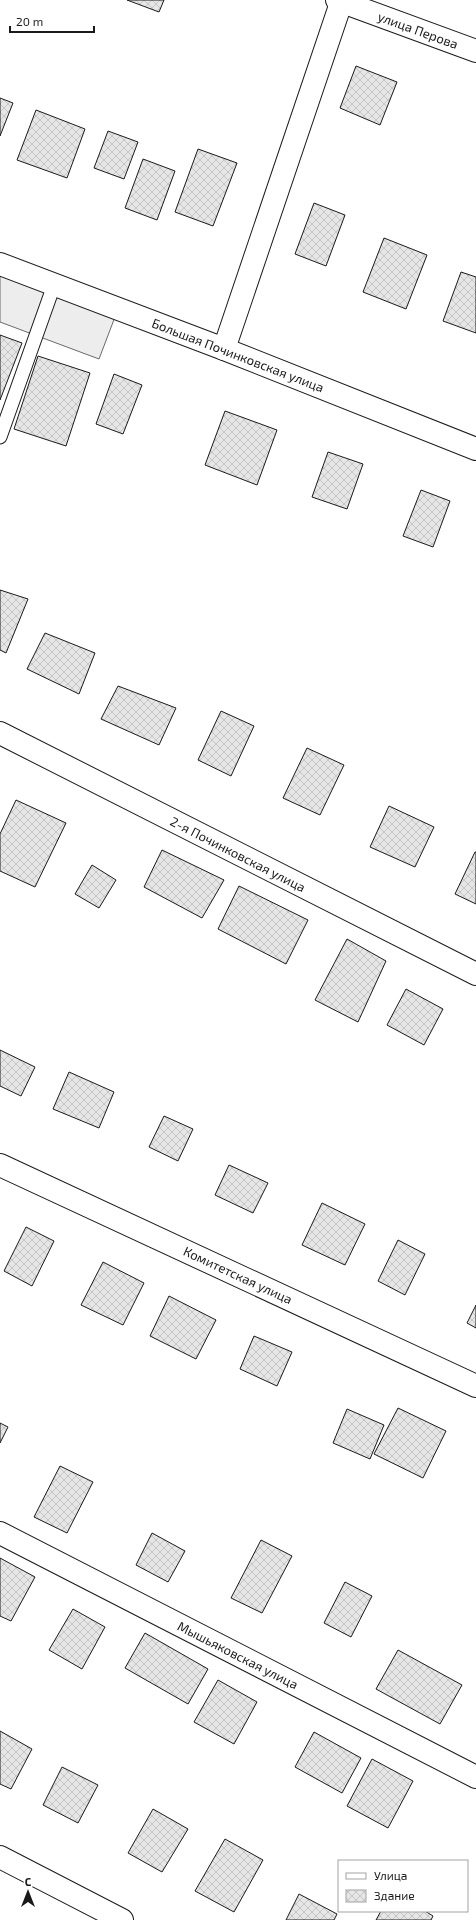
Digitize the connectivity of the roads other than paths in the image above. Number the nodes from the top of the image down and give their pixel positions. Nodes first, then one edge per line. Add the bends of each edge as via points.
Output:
1 (340, 1) edge
2 (476, 52) edge
3 (0, 264) edge
4 (54, 285) junction
5 (224, 349) junction
6 (0, 437) edge
7 (476, 448) edge
8 (0, 733) edge
9 (476, 974) edge
10 (0, 1165) edge
11 (476, 1386) edge
12 (0, 1533) edge
13 (476, 1777) edge
14 (0, 1856) edge
15 (122, 1920) edge

1 - 2 street, улица Перова
1 - 5 street
3 - 4 street, Большая Починковская улица
4 - 5 street, Большая Починковская улица
4 - 6 lane
5 - 7 street, Большая Починковская улица
8 - 9 street, 2-я Починковская улица
10 - 11 street, Комитетская улица
12 - 13 street, Мышьяковская улица
14 - 15 street

